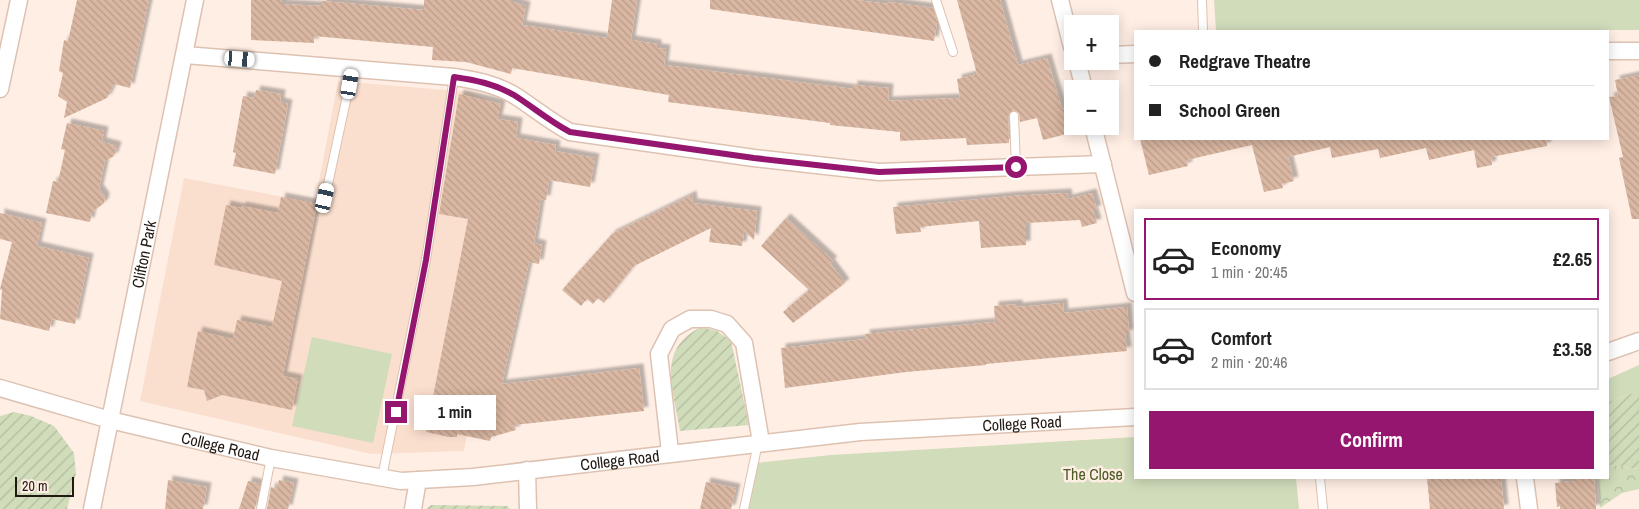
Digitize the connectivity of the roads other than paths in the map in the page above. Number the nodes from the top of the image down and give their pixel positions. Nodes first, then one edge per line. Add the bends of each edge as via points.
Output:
1 (19, 0) edge
2 (195, 0) edge
3 (936, 0) edge
4 (1060, 0) edge
5 (1202, 0) edge
6 (1064, 16) edge
7 (1203, 30) edge
8 (1609, 51) edge
9 (1639, 51) edge
10 (952, 52) dead end
11 (1134, 54) edge
12 (185, 55) junction
13 (1119, 55) edge
14 (353, 68) junction
15 (454, 77) junction
16 (0, 89) edge
17 (1014, 116) dead end
18 (1095, 135) edge
19 (1103, 164) junction
20 (1016, 167) junction
21 (325, 198) dead end
22 (1134, 289) edge
23 (1639, 340) edge
24 (1609, 352) edge
25 (0, 388) edge
26 (1134, 416) edge
27 (110, 420) junction
28 (759, 443) junction
29 (670, 452) junction
30 (271, 458) junction
31 (527, 470) junction
32 (382, 477) junction
33 (1320, 479) edge
34 (1526, 479) edge
35 (418, 480) junction
36 (92, 509) edge
37 (261, 509) edge
38 (413, 509) edge
39 (528, 509) edge
40 (744, 509) edge
41 (1323, 509) edge
42 (1529, 509) edge

1 - 16 street
2 - 12 street, Clifton Park
3 - 10 lane
4 - 6 street
5 - 7 lane
8 - 9 street
11 - 13 street
12 - 14 street
12 - 27 street, Clifton Park
14 - 15 street
14 - 21 lane
15 - 20 street via 485,82 514,95 550,122 570,132 879,172
15 - 32 lane via 426,260
17 - 20 lane
18 - 19 street
19 - 20 street
19 - 22 street
23 - 24 street
25 - 27 street, College Road
26 - 28 street, College Road via 860,432
27 - 30 street, College Road
27 - 36 street, Clifton Park
28 - 29 street, College Road
28 - 29 street via 744,342 727,324 690,319 672,329 659,354
28 - 40 lane
29 - 31 street, College Road
30 - 32 street, College Road
30 - 37 lane
31 - 35 street, College Road
31 - 39 street
32 - 35 street, College Road via 401,482
33 - 41 lane
34 - 42 street
35 - 38 street

